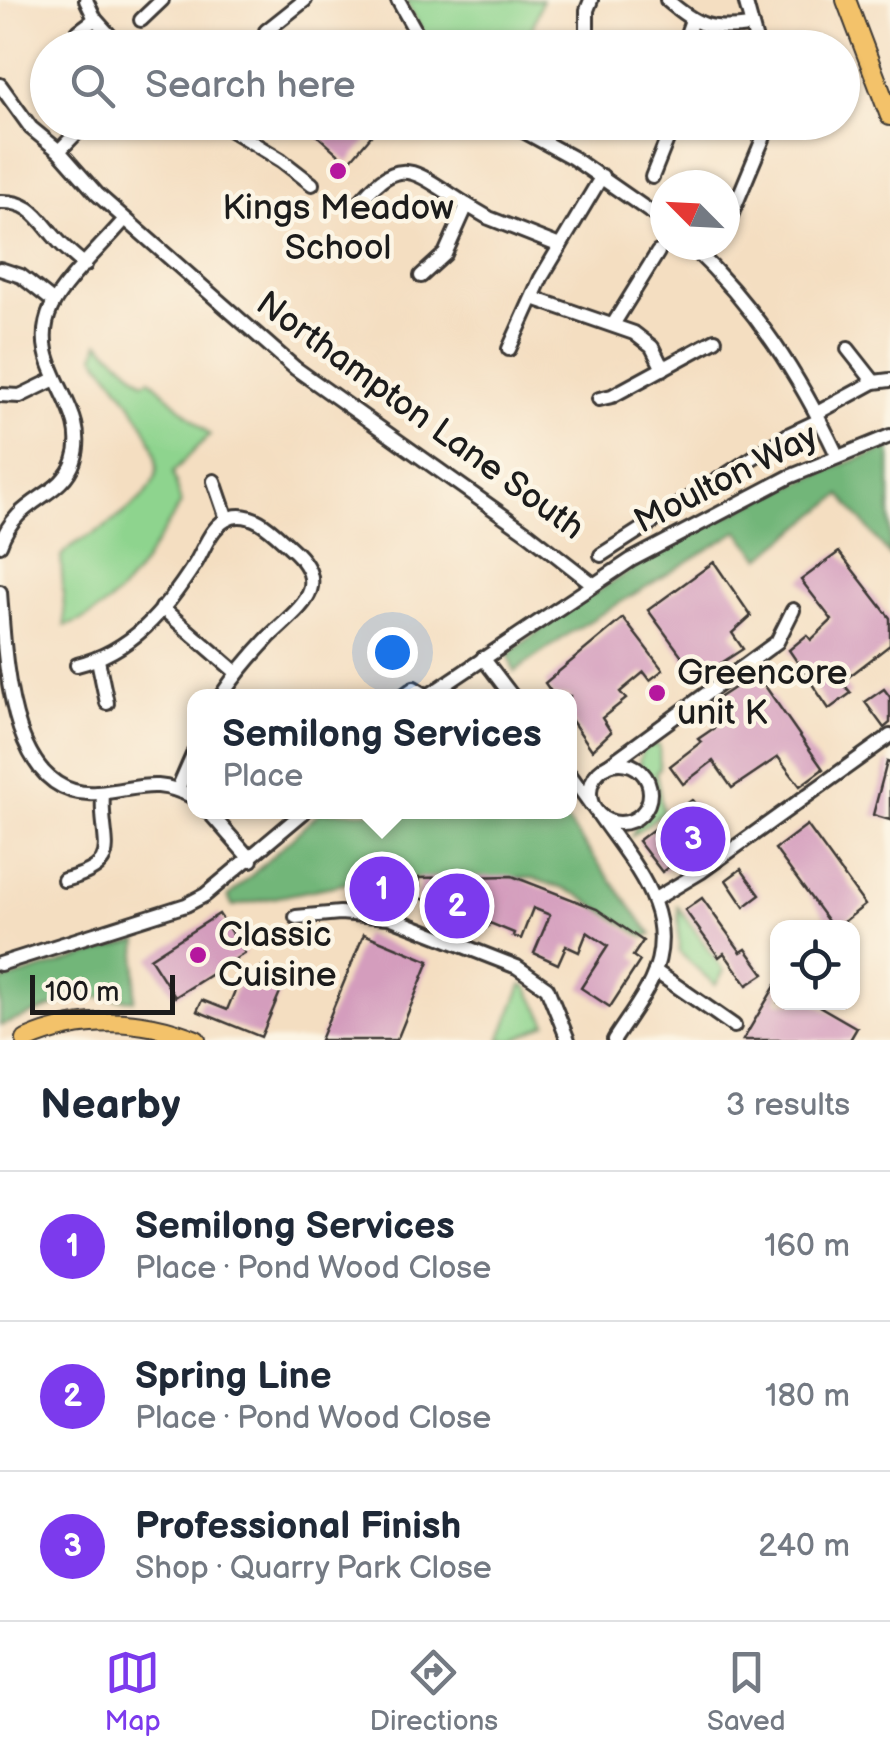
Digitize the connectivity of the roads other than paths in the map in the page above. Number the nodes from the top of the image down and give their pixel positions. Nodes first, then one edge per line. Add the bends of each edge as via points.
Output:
1 (86, 0) edge
2 (162, 0) edge
3 (305, 0) edge
4 (398, 0) edge
5 (591, 0) edge
6 (667, 0) edge
7 (745, 0) edge
8 (846, 0) edge
9 (150, 18) dead end
10 (96, 19) junction
11 (692, 20) junction
12 (750, 26) junction
13 (82, 30) edge
14 (105, 30) edge
15 (266, 30) dead end
16 (415, 30) edge
17 (588, 30) edge
18 (688, 30) edge
19 (751, 30) edge
20 (857, 30) edge
21 (860, 37) edge
22 (0, 85) edge
23 (890, 116) edge
24 (30, 128) edge
25 (45, 140) edge
26 (69, 140) edge
27 (246, 140) edge
28 (539, 140) edge
29 (663, 140) edge
30 (763, 140) edge
31 (58, 151) junction
32 (652, 170) edge
33 (299, 174) junction
34 (602, 176) junction
35 (312, 184) dead end
36 (2, 186) edge
37 (288, 187) dead end
38 (371, 188) junction
39 (384, 198) dead end
40 (2, 201) edge
41 (740, 201) edge
42 (467, 205) junction
43 (356, 207) dead end
44 (650, 211) edge
45 (124, 219) junction
46 (560, 246) junction
47 (714, 260) edge
48 (658, 261) dead end
49 (86, 265) junction
50 (0, 269) edge
51 (440, 281) dead end
52 (533, 298) junction
53 (54, 302) junction
54 (614, 323) junction
55 (696, 334) dead end
56 (517, 344) dead end
57 (848, 349) dead end
58 (663, 368) junction
59 (55, 379) junction
60 (890, 380) edge
61 (874, 382) junction
62 (0, 395) edge
63 (609, 402) dead end
64 (819, 416) junction
65 (890, 436) edge
66 (837, 455) junction
67 (214, 482) dead end
68 (227, 519) junction
69 (0, 545) edge
70 (602, 556) dead end
71 (593, 584) junction
72 (0, 592) edge
73 (162, 608) junction
74 (793, 610) dead end
75 (483, 658) junction
76 (98, 660) junction
77 (77, 665) dead end
78 (237, 673) junction
79 (226, 689) edge
80 (438, 689) edge
81 (507, 689) edge
82 (106, 703) dead end
83 (649, 734) junction
84 (890, 736) edge
85 (187, 767) edge
86 (603, 769) junction
87 (639, 770) junction
88 (577, 773) edge
89 (577, 782) edge
90 (178, 789) junction
91 (102, 792) junction
92 (187, 794) edge
93 (596, 811) junction
94 (215, 819) edge
95 (296, 819) edge
96 (631, 820) junction
97 (623, 850) junction
98 (251, 860) junction
99 (64, 880) dead end
100 (655, 899) junction
101 (296, 917) dead end
102 (0, 964) edge
103 (655, 971) junction
104 (734, 1026) dead end
105 (26, 1040) edge
106 (196, 1040) edge
107 (568, 1040) edge
108 (614, 1040) edge

1 - 10 street
2 - 9 street
3 - 15 street
4 - 16 street
5 - 17 street
6 - 11 street
7 - 12 street
8 - 20 main road
10 - 13 street
10 - 14 street
11 - 12 street via 710,28
11 - 18 street
12 - 19 street
21 - 23 main road
22 - 24 street, Northampton Lane South
25 - 31 street, Northampton Lane South
26 - 31 street
27 - 33 street
28 - 34 street
29 - 32 street
30 - 41 street
31 - 45 street, Northampton Lane South
33 - 35 street
33 - 37 street
34 - 44 street
34 - 46 street
36 - 40 street
38 - 39 street
38 - 42 street via 383,176 407,172
38 - 43 street
40 - 49 street via 33,210
42 - 46 street
42 - 51 street via 445,254 426,272
45 - 49 street
45 - 71 street, Northampton Lane South via 295,368
46 - 52 street
47 - 64 street via 794,370
48 - 54 street
49 - 53 street
50 - 53 street
52 - 54 street
52 - 56 street
53 - 59 street via 44,352
54 - 58 street via 644,340
55 - 58 street via 710,343
57 - 61 street
58 - 63 street
59 - 62 street via 20,396
59 - 69 street via 74,421 75,459 56,486 20,510
60 - 61 street
61 - 64 street
64 - 66 street
64 - 70 street
65 - 66 street, Moulton Way
66 - 71 street, Moulton Way via 707,518
67 - 68 street
68 - 73 street
68 - 78 street via 259,520 299,554 311,581 306,604
71 - 75 street, Moulton Way
72 - 91 street via 9,676 32,758 64,787
73 - 76 street via 139,636
73 - 78 street
74 - 83 street via 776,642
75 - 80 street, Moulton Way
75 - 81 street
76 - 77 street
76 - 82 street
78 - 79 street
83 - 86 street
83 - 87 street via 639,748
84 - 100 street
85 - 90 street
86 - 87 street via 626,764
86 - 88 street
86 - 93 street via 591,790
87 - 96 street via 650,793 645,810
89 - 93 street
90 - 91 street via 140,784
90 - 92 street
91 - 99 street via 104,861
93 - 96 street via 614,822
93 - 97 street
94 - 98 street
95 - 98 street
96 - 97 street
97 - 100 street
98 - 102 street via 186,904
100 - 103 street via 662,936
101 - 107 street via 389,917 518,967 547,988
103 - 104 street
103 - 108 street
105 - 106 main road via 68,1026 118,1022

